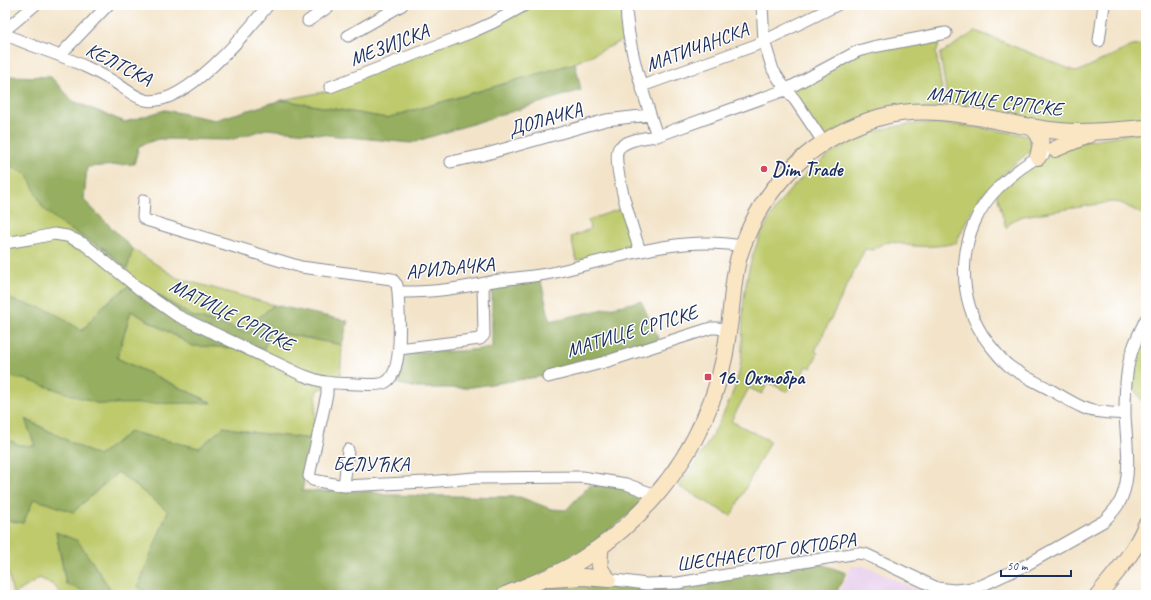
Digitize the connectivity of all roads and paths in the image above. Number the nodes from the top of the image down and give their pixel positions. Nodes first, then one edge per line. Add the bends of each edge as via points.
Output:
1 (35, 5) edge
2 (108, 5) edge
3 (268, 5) edge
4 (331, 5) edge
5 (402, 5) edge
6 (525, 5) edge
7 (626, 5) edge
8 (762, 5) edge
9 (837, 5) edge
10 (1104, 5) edge
11 (308, 21) dead end
12 (5, 30) edge
13 (946, 33) dead end
14 (5, 34) edge
15 (348, 36) dead end
16 (764, 41) junction
17 (1099, 41) dead end
18 (60, 55) junction
19 (642, 86) junction
20 (330, 87) dead end
21 (785, 90) junction
22 (650, 115) junction
23 (1031, 126) junction
24 (1146, 128) edge
25 (1056, 131) junction
26 (1096, 131) junction
27 (657, 136) junction
28 (824, 143) junction
29 (1054, 149) junction
30 (1038, 157) junction
31 (451, 162) dead end
32 (144, 200) dead end
33 (5, 243) edge
34 (742, 246) junction
35 (640, 252) junction
36 (483, 284) junction
37 (398, 292) junction
38 (1146, 319) edge
39 (729, 330) junction
40 (399, 349) junction
41 (548, 377) dead end
42 (327, 383) junction
43 (1125, 414) junction
44 (348, 450) dead end
45 (344, 486) junction
46 (655, 497) junction
47 (1146, 525) edge
48 (601, 546) junction
49 (581, 560) junction
50 (601, 577) junction
51 (543, 580) junction
52 (505, 595) edge
53 (1098, 595) edge

1 - 12 street
2 - 18 street
3 - 18 street, КЕЛТСКА via 236,43 208,69 188,86 160,100 140,98 108,78
4 - 11 street
5 - 15 street
6 - 20 street, МЕЗИЈСКА via 472,32
7 - 19 street via 630,37
8 - 16 street, МАТИЧАНСКА
9 - 16 street, МАТИЧАНСКА
10 - 17 street
13 - 21 street via 858,52
14 - 18 street, КЕЛТСКА
16 - 19 street, МАТИЧАНСКА
16 - 21 street, МАТИЧАНСКА via 773,70
19 - 22 street
21 - 27 street
21 - 28 street, МАТИЧАНСКА via 795,100
22 - 27 street
22 - 31 street, ДОЛАЧКА via 606,120 483,156
23 - 25 main road, МАТИЦЕ СРПСКЕ
23 - 28 main road, МАТИЦЕ СРПСКЕ via 947,112 916,112 892,115 865,123
23 - 30 main road via 1041,138
24 - 26 main road, МАТИЦЕ СРПСКЕ
25 - 26 main road, МАТИЦЕ СРПСКЕ
25 - 29 street via 1060,137 1058,147
25 - 30 street
26 - 29 main road
27 - 35 street via 623,145 618,149 616,156 619,180
28 - 34 main road, МАТИЦЕ СРПСКЕ via 781,179 761,207
29 - 30 street
30 - 43 street via 997,188 976,218 966,250 964,272 971,313 982,335 1008,366 1088,410
32 - 37 street, АРИЉАЧКА via 143,217 146,220 301,267 392,279 397,284
33 - 42 street, МАТИЦЕ СРПСКЕ via 54,234 68,236 84,244 122,276 176,315 300,374
34 - 35 street, АРИЉАЧКА via 696,243
34 - 39 main road, МАТИЦЕ СРПСКЕ via 735,276
35 - 36 street, АРИЉАЧКА via 558,272
36 - 37 street, АРИЉАЧКА via 416,293
36 - 40 street via 484,335 480,339
37 - 40 street
38 - 43 street, ШЕСНАЕСТОГ ОКТОБРА via 1133,346 1127,372
39 - 41 street, МАТИЦЕ СРПСКЕ via 711,328 605,362
39 - 46 main road, МАТИЦЕ СРПСКЕ via 721,373 705,419 682,460
40 - 42 street via 394,375 384,383
42 - 45 street, БЕЛУЋКА via 327,394 309,476 313,480
43 - 50 street, ШЕСНАЕСТОГ ОКТОБРА via 1126,480 1122,497 1113,512 1096,527 983,585 959,590 937,588 857,553 678,583 646,584
44 - 45 street
45 - 46 street, БЕЛУЋКА via 475,478 582,477 626,484
46 - 48 main road, МАТИЦЕ СРПСКЕ via 623,529
47 - 53 main road via 1139,542
48 - 49 main road, МАТИЦЕ СРПСКЕ
48 - 50 main road
49 - 50 main road via 584,570
49 - 51 main road, МАТИЦЕ СРПСКЕ
50 - 51 main road
51 - 52 main road, МАТИЦЕ СРПСКЕ

